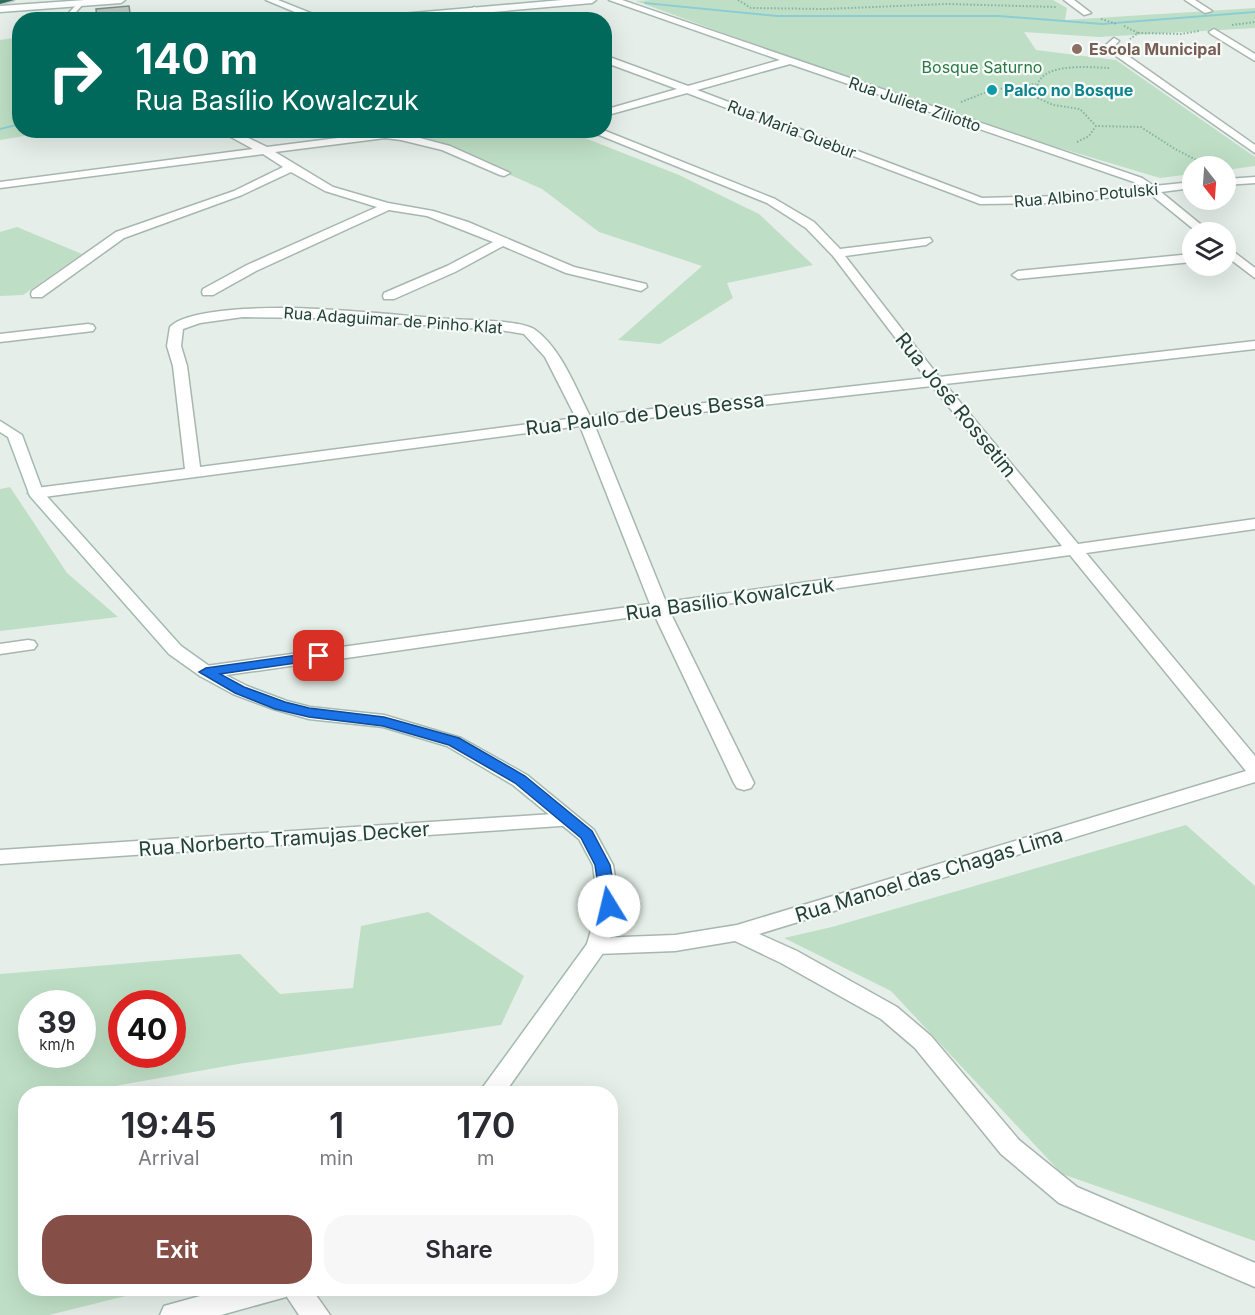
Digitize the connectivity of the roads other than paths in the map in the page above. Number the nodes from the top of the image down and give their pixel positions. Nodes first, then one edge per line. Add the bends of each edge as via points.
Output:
1 (10, 0) edge
2 (121, 0) edge
3 (270, 0) edge
4 (592, 0) edge
5 (613, 0) edge
6 (1068, 0) edge
7 (1190, 0) edge
8 (0, 1) edge
9 (283, 2) edge
10 (81, 3) junction
11 (0, 9) edge
12 (474, 9) junction
13 (1208, 11) dead end
14 (73, 12) edge
15 (306, 12) edge
16 (445, 12) edge
17 (482, 12) edge
18 (1091, 15) road end
19 (1214, 32) road end
20 (1114, 40) dead end
21 (1255, 58) edge
22 (612, 61) edge
23 (789, 61) junction
24 (687, 89) junction
25 (612, 111) edge
26 (239, 138) edge
27 (361, 138) edge
28 (413, 138) edge
29 (612, 138) edge
30 (264, 150) junction
31 (1255, 150) edge
32 (291, 168) junction
33 (504, 173) dead end
34 (1255, 180) edge
35 (1236, 181) edge
36 (0, 185) edge
37 (1182, 186) edge
38 (1151, 189) junction
39 (980, 201) joint
40 (387, 206) junction
41 (1192, 222) edge
42 (926, 241) dead end
43 (501, 242) junction
44 (837, 253) junction
45 (1182, 259) edge
46 (1236, 260) edge
47 (1255, 274) edge
48 (1018, 275) dead end
49 (641, 287) dead end
50 (208, 292) dead end
51 (37, 294) dead end
52 (389, 296) dead end
53 (88, 328) dead end
54 (0, 338) edge
55 (1255, 345) edge
56 (935, 381) junction
57 (585, 421) junction
58 (0, 425) edge
59 (193, 471) junction
60 (36, 493) junction
61 (1255, 524) edge
62 (1074, 551) junction
63 (660, 608) junction
64 (28, 645) dead end
65 (0, 649) edge
66 (206, 672) junction
67 (1255, 769) edge
68 (1255, 775) edge
69 (744, 783) dead end
70 (568, 820) junction
71 (0, 857) edge
72 (737, 933) junction
73 (597, 946) junction
74 (496, 1086) edge
75 (1255, 1275) edge
76 (246, 1296) edge
77 (301, 1296) edge
78 (174, 1315) edge
79 (316, 1315) edge

1 - 8 highway
2 - 10 street
3 - 9 street
4 - 12 street
5 - 23 street, Rua Julieta Ziliotto
6 - 18 street
7 - 13 street
9 - 15 street
10 - 11 street
10 - 14 lane
12 - 16 street
12 - 17 street
19 - 21 street
20 - 31 street via 1109,47
22 - 24 street, Rua Maria Guebur
23 - 24 street
23 - 38 street, Rua Julieta Ziliotto via 1138,180
24 - 25 street
24 - 39 street, Rua Maria Guebur
26 - 30 street
27 - 30 street
28 - 33 street via 462,153
29 - 44 street, Rua José Rossetim via 771,201 810,225
30 - 32 street
30 - 36 street
32 - 40 street via 329,189
32 - 51 street via 238,193 120,235
34 - 35 street
37 - 38 street, Rua Albino Potulski
38 - 39 street, Rua Albino Potulski via 1054,200
38 - 41 street, Rua Julieta Ziliotto
40 - 43 street via 438,216
40 - 50 street via 357,223 235,274
42 - 44 street
43 - 49 street via 570,270
43 - 52 street
44 - 56 street, Rua José Rossetim
45 - 48 street
46 - 47 street
53 - 54 street
55 - 56 street, Rua Paulo de Deus Bessa
56 - 57 street, Rua Paulo de Deus Bessa
56 - 62 street, Rua José Rossetim
57 - 59 street, Rua Paulo de Deus Bessa
57 - 59 street, Rua Adaguimar de Pinho Klat via 551,355 528,331 291,312 244,314 177,327 174,337
57 - 63 street
58 - 60 street via 15,435
59 - 60 street, Rua Paulo de Deus Bessa
60 - 66 street via 175,650
61 - 62 street, Rua Basílio Kowalczuk
62 - 63 street, Rua Basílio Kowalczuk
62 - 67 street, Rua José Rossetim
63 - 66 street, Rua Basílio Kowalczuk
63 - 69 street
64 - 65 street
66 - 70 street via 280,705 309,713 384,721 454,742 520,780
68 - 72 street, Rua Manoel das Chagas Lima
70 - 71 street, Rua Norberto Tramujas Decker
70 - 73 street via 587,835 603,865 609,906
72 - 73 street, Rua Manoel das Chagas Lima via 675,943
72 - 75 street via 889,1013 923,1042 1010,1147 1068,1195
73 - 74 street
76 - 78 street
77 - 79 street

